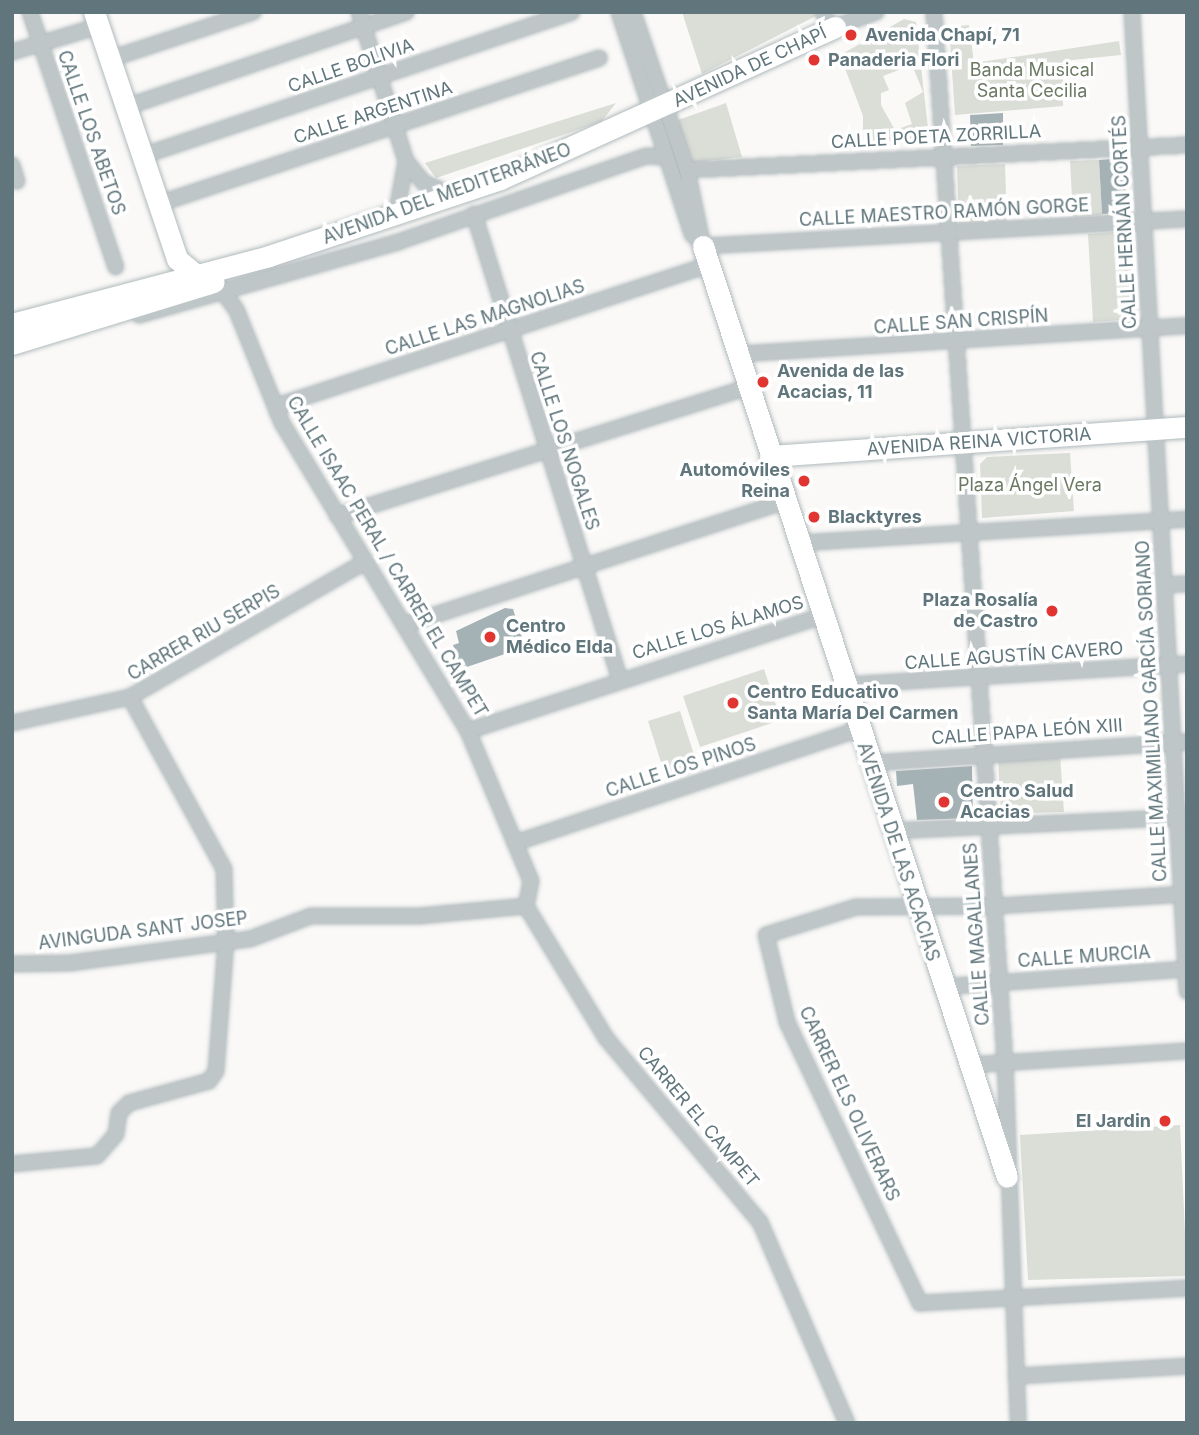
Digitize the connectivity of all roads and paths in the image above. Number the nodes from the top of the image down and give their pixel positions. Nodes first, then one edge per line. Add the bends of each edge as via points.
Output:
1 (30, 12) edge
2 (253, 12) edge
3 (406, 12) edge
4 (572, 12) edge
5 (619, 12) edge
6 (633, 12) edge
7 (859, 12) edge
8 (876, 12) edge
9 (934, 12) edge
10 (1132, 12) edge
11 (97, 19) edge
12 (361, 19) edge
13 (829, 23) edge
14 (40, 44) junction
15 (12, 52) edge
16 (599, 58) dead end
17 (110, 59) junction
18 (380, 77) junction
19 (126, 107) junction
20 (659, 110) junction
21 (395, 126) junction
22 (622, 128) joint
23 (1187, 145) edge
24 (1140, 147) junction
25 (142, 156) junction
26 (944, 156) junction
27 (667, 157) junction
28 (406, 161) junction
29 (12, 165) edge
30 (687, 170) junction
31 (17, 181) dead end
32 (452, 195) junction
33 (158, 204) junction
34 (474, 214) junction
35 (396, 215) junction
36 (1187, 219) edge
37 (1144, 221) junction
38 (167, 231) junction
39 (948, 232) junction
40 (706, 255) junction
41 (116, 267) dead end
42 (196, 278) junction
43 (149, 285) junction
44 (124, 313) junction
45 (12, 324) edge
46 (79, 326) junction
47 (1187, 326) edge
48 (1151, 328) junction
49 (509, 330) junction
50 (956, 342) junction
51 (12, 344) edge
52 (738, 354) junction
53 (748, 387) junction
54 (277, 412) junction
55 (1187, 427) edge
56 (1157, 429) junction
57 (962, 444) junction
58 (547, 450) junction
59 (771, 456) junction
60 (785, 501) junction
61 (337, 516) junction
62 (1187, 519) edge
63 (1161, 521) junction
64 (968, 531) junction
65 (798, 544) junction
66 (365, 562) junction
67 (584, 566) junction
68 (1187, 584) edge
69 (1165, 585) junction
70 (821, 616) junction
71 (404, 625) junction
72 (1187, 664) edge
73 (1169, 665) junction
74 (979, 678) junction
75 (620, 679) junction
76 (844, 685) junction
77 (130, 697) junction
78 (12, 723) edge
79 (859, 729) junction
80 (468, 731) junction
81 (1180, 742) edge
82 (984, 753) junction
83 (870, 762) junction
84 (1182, 818) edge
85 (989, 825) junction
86 (892, 831) junction
87 (515, 843) junction
88 (1184, 894) edge
89 (526, 906) junction
90 (994, 906) junction
91 (915, 908) junction
92 (226, 941) junction
93 (12, 964) edge
94 (1186, 969) edge
95 (1000, 982) junction
96 (941, 987) junction
97 (1187, 991) edge
98 (1187, 1051) edge
99 (1005, 1061) junction
100 (968, 1065) junction
101 (12, 1164) edge
102 (1007, 1177) junction
103 (1187, 1288) edge
104 (1010, 1298) junction
105 (1187, 1366) edge
106 (1016, 1376) junction
107 (847, 1423) edge
108 (1018, 1423) edge

1 - 14 street, CALLE LOS ABETOS
2 - 17 street
3 - 12 street
4 - 18 street, CALLE BOLIVIA
5 - 20 street
6 - 20 street
7 - 13 street, AVENIDA DE CHAPÍ
8 - 13 street, AVENIDA DE CHAPÍ
9 - 26 street, CALLE MAGALLANES
10 - 24 street, CALLE HERNÁN CORTÉS
11 - 14 street
11 - 17 street
12 - 18 street
12 - 19 street
13 - 20 street, AVENIDA DE CHAPÍ
14 - 15 street
14 - 41 street, CALLE LOS ABETOS
16 - 21 street, CALLE ARGENTINA
17 - 19 street
18 - 21 street
18 - 25 street, CALLE BOLIVIA
19 - 25 street
20 - 22 street, AVENIDA DE CHAPÍ
20 - 27 street, AVENIDA DE LAS ACACIAS
20 - 30 street, AVENIDA DE LAS ACACIAS
21 - 28 street
21 - 33 street, CALLE ARGENTINA
22 - 32 street, AVENIDA DEL MEDITERRÁNEO
23 - 24 street, CALLE POETA ZORRILLA
24 - 26 street, CALLE POETA ZORRILLA
24 - 37 street, CALLE HERNÁN CORTÉS
25 - 33 street
26 - 30 street, CALLE POETA ZORRILLA
26 - 39 street, CALLE MAGALLANES
27 - 34 street via 647,156
27 - 40 street, AVENIDA DE LAS ACACIAS via 692,234
28 - 32 street via 424,183
28 - 35 street
29 - 31 street
30 - 40 street, AVENIDA DE LAS ACACIAS
32 - 35 street, AVENIDA DEL MEDITERRÁNEO
33 - 38 street
34 - 42 street via 398,242
34 - 49 street, CALLE LOS NOGALES
35 - 42 street, AVENIDA DEL MEDITERRÁNEO
36 - 37 street, CALLE MAESTRO RAMÓN GORGE
37 - 39 street, CALLE MAESTRO RAMÓN GORGE
37 - 48 street, CALLE HERNÁN CORTÉS
38 - 42 street
38 - 43 street via 163,257
39 - 40 street, CALLE MAESTRO RAMÓN GORGE
39 - 50 street, CALLE MAGALLANES
40 - 49 street, CALLE LAS MAGNOLIAS
40 - 52 street, AVENIDA DE LAS ACACIAS
42 - 43 street, AVENIDA DEL MEDITERRÁNEO
42 - 44 street, AVENIDA DEL MEDITERRÁNEO
42 - 44 street, AVENIDA DEL MEDITERRÁNEO
42 - 46 street, AVENIDA DEL MEDITERRÁNEO
42 - 54 street, CALLE ISAAC PERAL / CARRER EL CAMPET via 236,309
43 - 45 street, AVENIDA DEL MEDITERRÁNEO
44 - 46 street, AVENIDA DEL MEDITERRÁNEO
46 - 51 street, AVENIDA DEL MEDITERRÁNEO
47 - 48 street, CALLE SAN CRISPÍN
48 - 50 street, CALLE SAN CRISPÍN
48 - 56 street, CALLE HERNÁN CORTÉS
49 - 54 street, CALLE LAS MAGNOLIAS via 283,404
49 - 58 street, CALLE LOS NOGALES
50 - 52 street, CALLE SAN CRISPÍN
50 - 57 street, CALLE MAGALLANES
52 - 53 street, AVENIDA DE LAS ACACIAS
53 - 58 street
53 - 59 street, AVENIDA DE LAS ACACIAS
54 - 61 street, CALLE ISAAC PERAL / CARRER EL CAMPET
55 - 56 street, AVENIDA REINA VICTORIA
56 - 57 street, AVENIDA REINA VICTORIA
56 - 63 street, CALLE MAXIMILIANO GARCÍA SORIANO
57 - 59 street, AVENIDA REINA VICTORIA
57 - 64 street, CALLE MAGALLANES
58 - 61 street
58 - 67 street, CALLE LOS NOGALES
59 - 60 street, AVENIDA DE LAS ACACIAS
60 - 65 street, AVENIDA DE LAS ACACIAS
60 - 67 street
61 - 66 street, CALLE ISAAC PERAL / CARRER EL CAMPET
62 - 63 street
63 - 64 street
63 - 69 street, CALLE MAXIMILIANO GARCÍA SORIANO
64 - 65 street
64 - 74 street, CALLE MAGALLANES
65 - 70 street, AVENIDA DE LAS ACACIAS
66 - 71 street, CALLE ISAAC PERAL / CARRER EL CAMPET
66 - 77 street, CARRER RIU SERPIS
67 - 71 street
67 - 75 street, CALLE LOS NOGALES
68 - 69 street
69 - 73 street, CALLE MAXIMILIANO GARCÍA SORIANO
70 - 75 street, CALLE LOS ÁLAMOS
70 - 76 street, AVENIDA DE LAS ACACIAS
71 - 80 street, CALLE ISAAC PERAL / CARRER EL CAMPET
72 - 73 street, CALLE AGUSTÍN CAVERO
73 - 74 street, CALLE AGUSTÍN CAVERO
73 - 81 street, CALLE MAXIMILIANO GARCÍA SORIANO
74 - 76 street, CALLE AGUSTÍN CAVERO
74 - 82 street, CALLE MAGALLANES
75 - 80 street, CALLE LOS ÁLAMOS
76 - 79 street, AVENIDA DE LAS ACACIAS
77 - 78 street, CARRER RIU SERPIS
77 - 92 street via 224,869
79 - 83 street, AVENIDA DE LAS ACACIAS
79 - 87 street, CALLE LOS PINOS
80 - 87 street, CALLE ISAAC PERAL / CARRER EL CAMPET
81 - 82 street, CALLE PAPA LEÓN XIII
81 - 84 street, CALLE MAXIMILIANO GARCÍA SORIANO
82 - 83 street, CALLE PAPA LEÓN XIII
82 - 85 street, CALLE MAGALLANES
83 - 86 street, AVENIDA DE LAS ACACIAS
84 - 85 street
84 - 88 street, CALLE MAXIMILIANO GARCÍA SORIANO
85 - 86 street
85 - 90 street, CALLE MAGALLANES
86 - 91 street, AVENIDA DE LAS ACACIAS
87 - 89 street via 531,881
88 - 90 street
88 - 94 street, CALLE MAXIMILIANO GARCÍA SORIANO
89 - 92 street, AVINGUDA SANT JOSEP via 419,916 311,916 250,939
89 - 107 street, CARRER EL CAMPET via 606,1038 761,1222
90 - 91 street
90 - 95 street, CALLE MAGALLANES
91 - 96 street, AVENIDA DE LAS ACACIAS
91 - 104 street, CARRER ELS OLIVERARS via 856,907 766,935 787,1022 920,1303
92 - 93 street, AVINGUDA SANT JOSEP via 70,963
92 - 101 street via 215,1071 209,1082 129,1103 119,1112 116,1134 97,1156
94 - 95 street, CALLE MURCIA
94 - 97 street, CALLE MAXIMILIANO GARCÍA SORIANO
95 - 96 street, CALLE MURCIA
95 - 99 street, CALLE MAGALLANES
96 - 100 street, AVENIDA DE LAS ACACIAS
98 - 99 street
99 - 100 street
99 - 102 street, CALLE MAGALLANES
100 - 102 street, AVENIDA DE LAS ACACIAS
102 - 104 street, CALLE MAGALLANES
103 - 104 street
104 - 106 street, CALLE MAGALLANES
105 - 106 street
106 - 108 street, CALLE MAGALLANES

